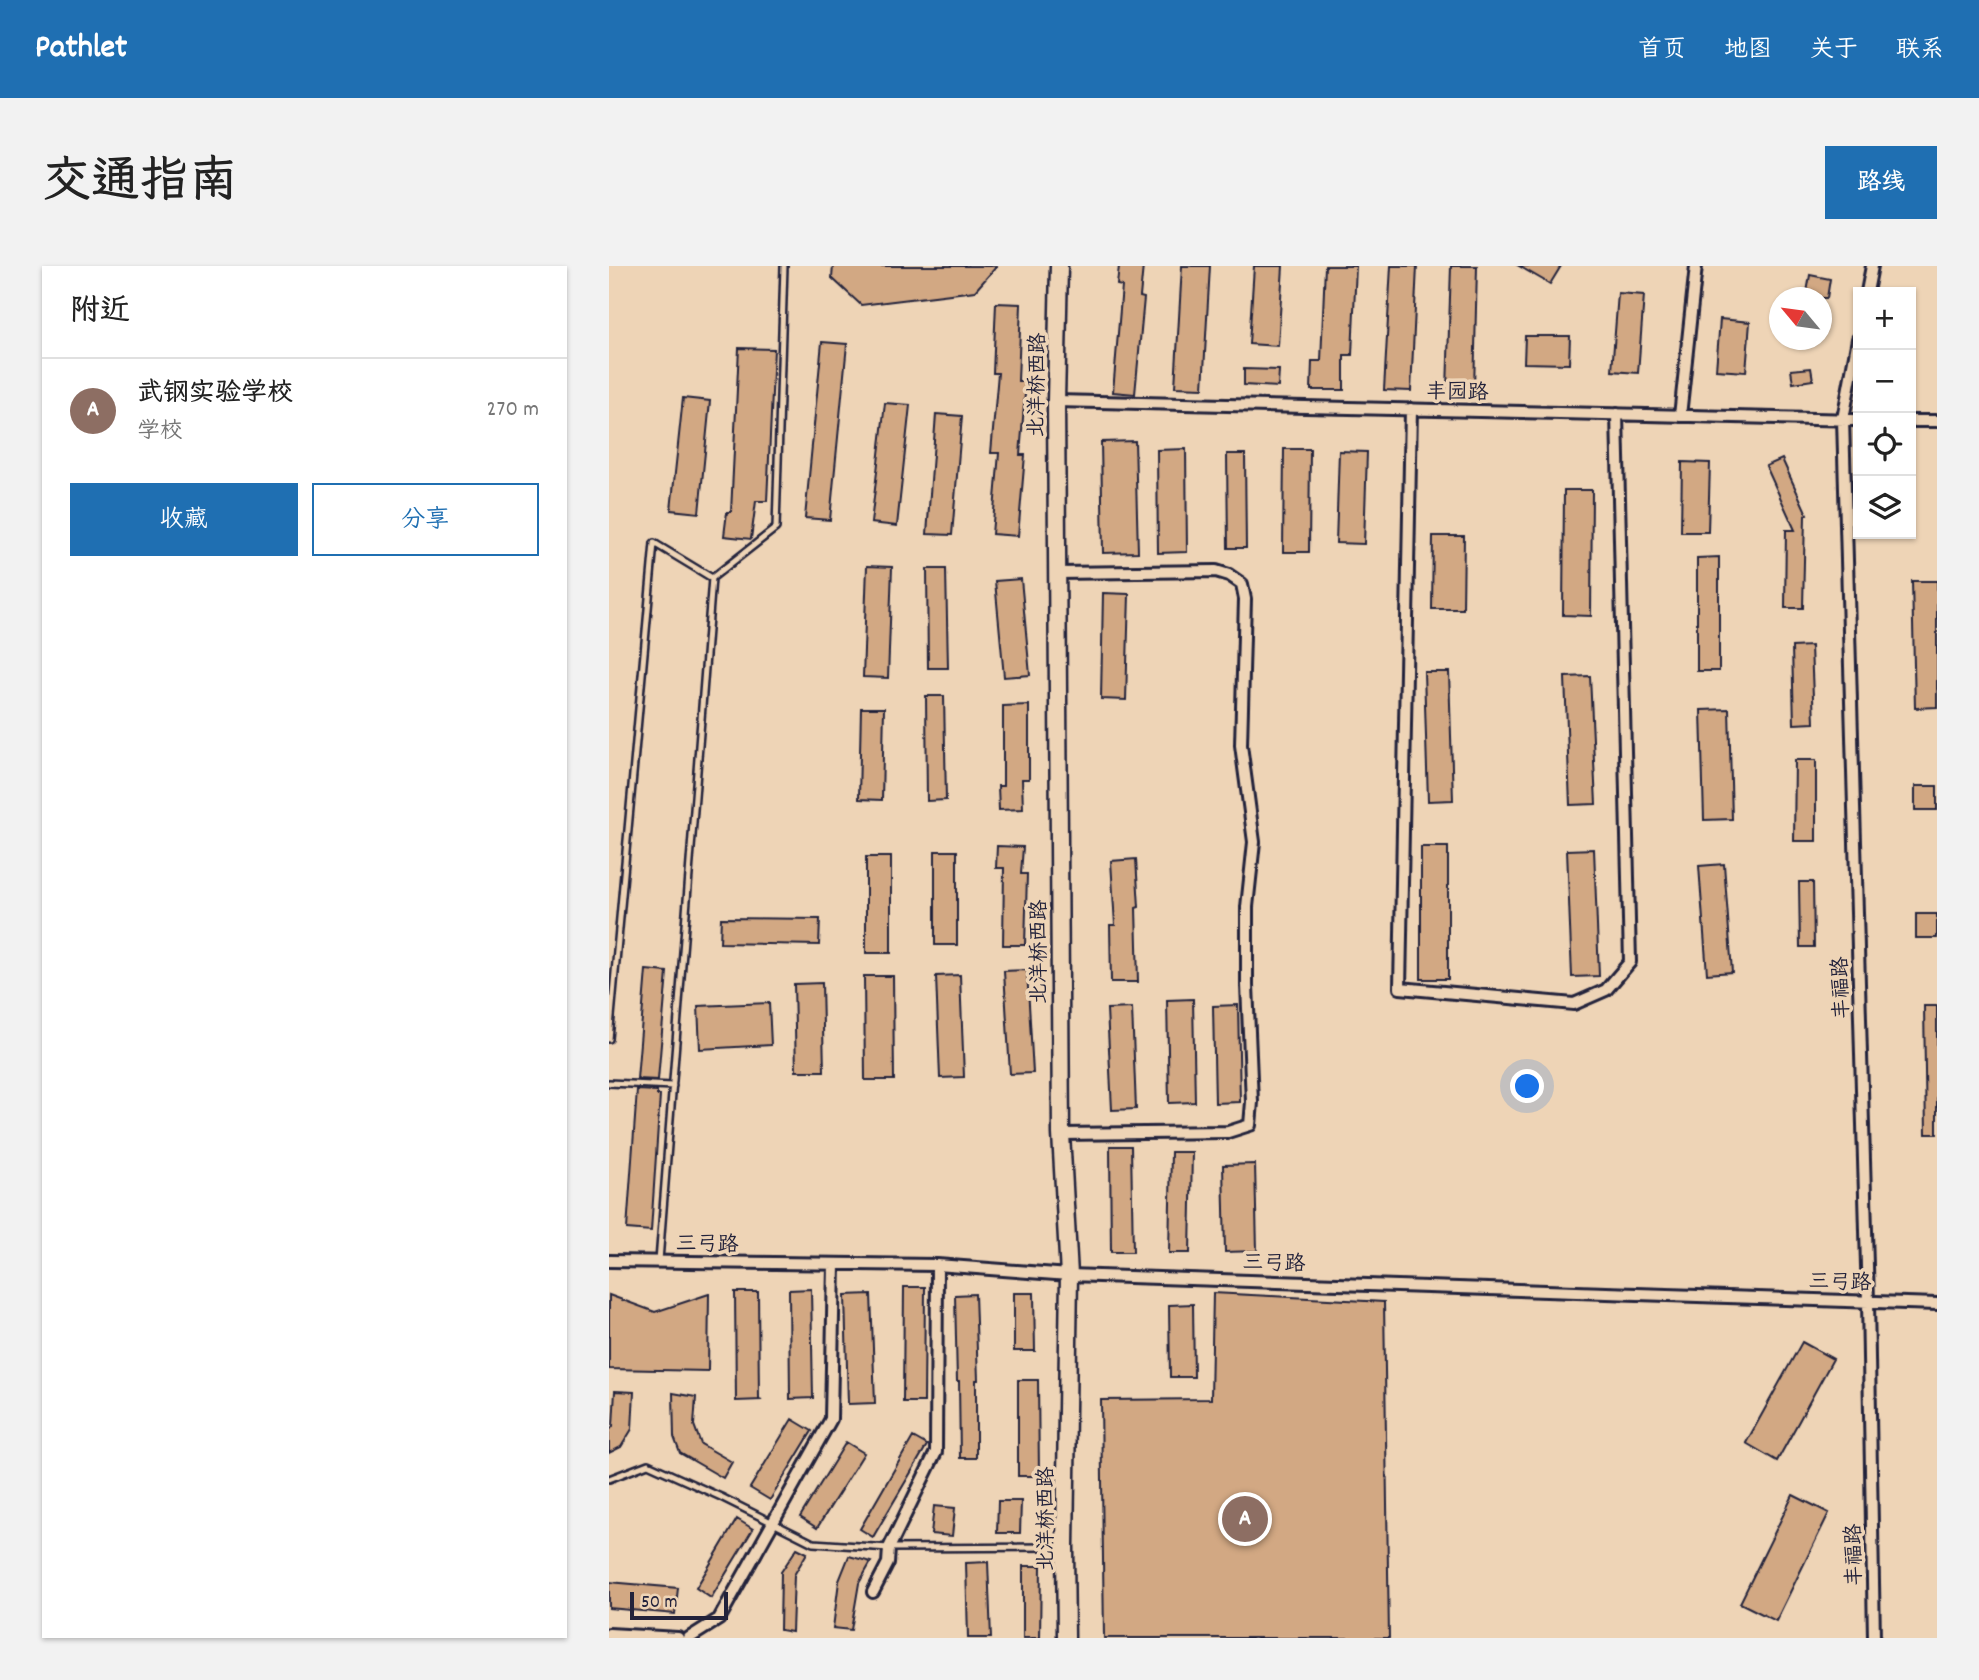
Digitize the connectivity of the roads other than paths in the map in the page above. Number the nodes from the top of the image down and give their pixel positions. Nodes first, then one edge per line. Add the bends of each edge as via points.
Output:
1 (784, 266) edge
2 (1059, 266) edge
3 (1696, 266) edge
4 (1872, 266) edge
5 (1868, 287) edge
6 (1856, 350) edge
7 (1056, 401) junction
8 (1411, 409) junction
9 (1617, 414) junction
10 (1680, 416) junction
11 (1843, 419) junction
12 (1853, 420) edge
13 (1916, 421) edge
14 (1937, 421) edge
15 (1057, 573) junction
16 (712, 578) junction
17 (609, 1039) edge
18 (609, 1083) edge
19 (673, 1086) junction
20 (1061, 1134) junction
21 (609, 1261) edge
22 (659, 1261) junction
23 (834, 1264) junction
24 (937, 1265) junction
25 (1069, 1275) junction
26 (1868, 1301) junction
27 (1937, 1304) edge
28 (609, 1479) edge
29 (772, 1524) junction
30 (1065, 1547) junction
31 (889, 1548) junction
32 (873, 1592) dead end
33 (609, 1634) edge
34 (678, 1638) edge
35 (689, 1638) edge
36 (1066, 1638) edge
37 (1874, 1638) edge

1 - 16 lane via 776,528
2 - 7 main road, 北洋桥西路
3 - 10 street
4 - 5 street
6 - 11 street, 丰福路
7 - 8 street, 丰园路
7 - 15 main road, 北洋桥西路
8 - 9 street, 丰园路
8 - 9 street via 1400,988 1574,1004 1606,990 1630,962
9 - 10 street, 丰园路
10 - 11 street, 丰园路
11 - 12 street, 丰园路
11 - 26 street, 丰福路
13 - 14 street
15 - 20 main road, 北洋桥西路
15 - 20 street via 1216,571 1242,584 1241,745 1254,842 1247,907 1250,1125 1228,1132
16 - 17 lane via 654,542
16 - 19 lane
18 - 19 lane
19 - 22 lane
20 - 25 main road, 北洋桥西路
21 - 22 street, 三弓路
22 - 23 street, 三弓路
23 - 24 street, 三弓路
23 - 29 street via 831,1419
24 - 25 street, 三弓路
24 - 31 street via 936,1452
25 - 26 street, 三弓路
25 - 30 main road, 北洋桥西路
26 - 27 street, 三弓路
26 - 37 street, 丰福路
28 - 29 lane via 649,1464
29 - 31 lane via 813,1543
29 - 35 street via 719,1619
30 - 31 lane
30 - 36 main road, 北洋桥西路
31 - 32 street via 888,1563
33 - 34 street

